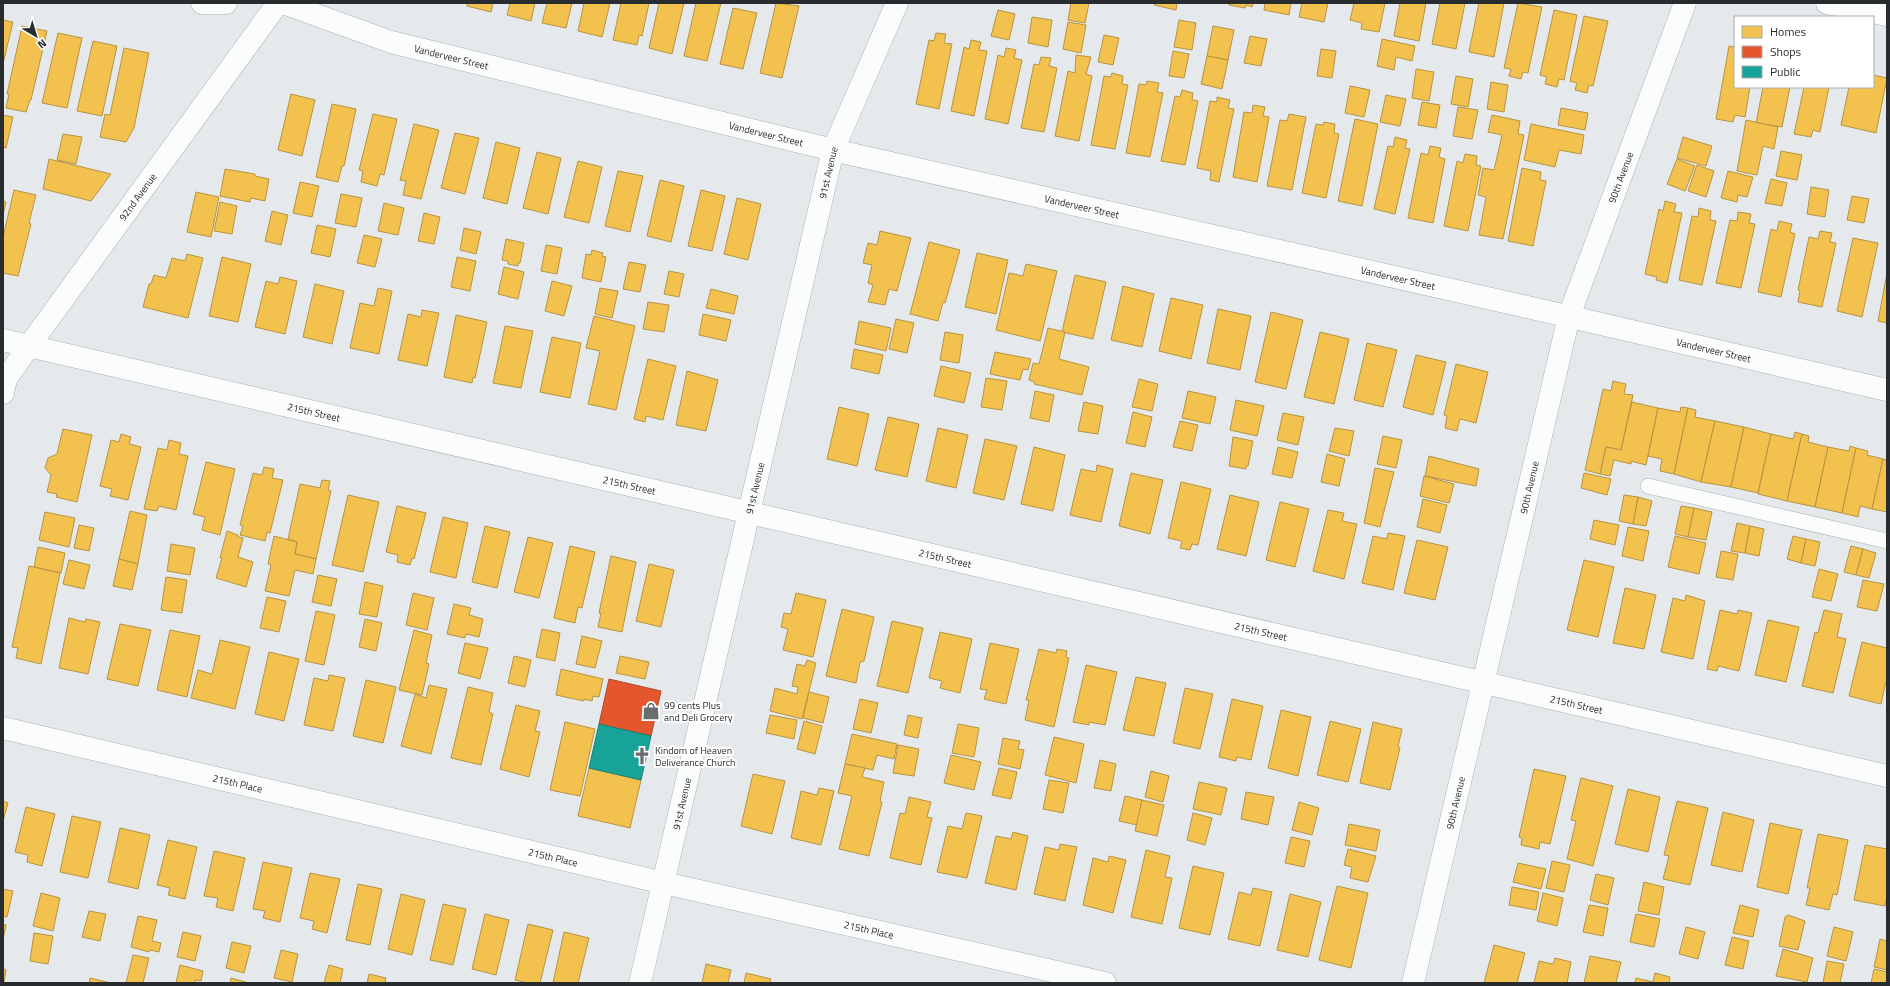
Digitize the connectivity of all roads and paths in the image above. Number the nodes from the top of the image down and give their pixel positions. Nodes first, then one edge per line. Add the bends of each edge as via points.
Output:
1 (202, 3) edge
2 (226, 3) edge
3 (278, 3) edge
4 (283, 3) edge
5 (897, 3) edge
6 (1685, 3) edge
7 (1827, 3) edge
8 (1887, 15) edge
9 (833, 150) junction
10 (1569, 316) junction
11 (3, 340) edge
12 (28, 346) junction
13 (1887, 390) edge
14 (3, 393) edge
15 (1648, 486) dead end
16 (748, 513) junction
17 (1887, 541) edge
18 (1483, 682) junction
19 (3, 728) edge
20 (1887, 776) edge
21 (664, 882) junction
22 (640, 983) edge
23 (1105, 983) edge
24 (1413, 983) edge

1 - 2 street
3 - 12 street, 92nd Avenue
4 - 9 street, Vanderveer Street via 390,42
5 - 9 street, 91st Avenue
6 - 10 street, 90th Avenue
7 - 8 street
9 - 10 street, Vanderveer Street
9 - 16 street, 91st Avenue
10 - 13 street, Vanderveer Street
10 - 18 street, 90th Avenue
11 - 12 street, 215th Street
12 - 14 street, 92nd Avenue via 6,379
12 - 16 street, 215th Street
15 - 17 lane
16 - 18 street, 215th Street
16 - 21 street, 91st Avenue
18 - 20 street, 215th Street
18 - 24 street, 90th Avenue
19 - 21 street, 215th Place
21 - 22 street, 91st Avenue
21 - 23 street, 215th Place

